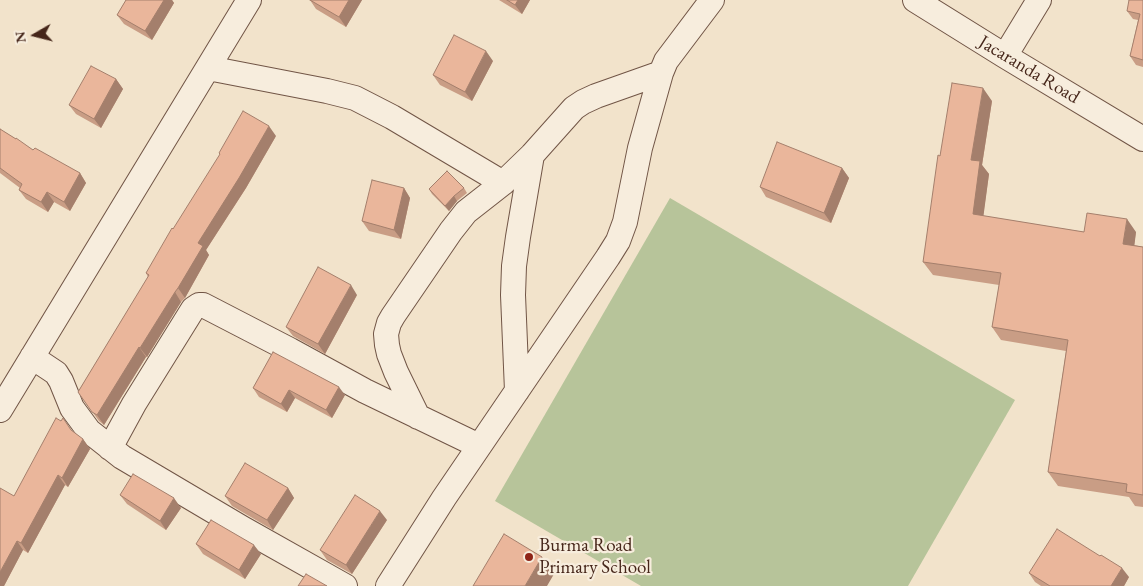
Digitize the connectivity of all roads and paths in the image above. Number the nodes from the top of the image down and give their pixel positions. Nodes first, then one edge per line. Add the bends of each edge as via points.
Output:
1 (249, 0) edge
2 (712, 0) edge
3 (915, 0) edge
4 (1038, 0) edge
5 (1005, 56) junction
6 (208, 68) junction
7 (661, 73) junction
8 (1143, 139) edge
9 (532, 155) junction
10 (503, 182) junction
11 (32, 357) junction
12 (517, 391) junction
13 (0, 410) edge
14 (418, 417) junction
15 (479, 446) junction
16 (110, 448) junction
17 (345, 586) edge
18 (388, 586) edge

1 - 6 street
2 - 7 street via 666,61
3 - 5 street, Jacaranda Road
4 - 5 street
5 - 8 street, Jacaranda Road
6 - 10 street via 355,98
6 - 11 street
7 - 9 street via 583,102
7 - 12 street via 618,241
9 - 10 street
9 - 12 street via 514,266
10 - 14 street via 466,212 389,323 386,334 389,354
11 - 13 street
11 - 16 street via 56,374 72,408 89,431
12 - 15 street
14 - 15 street
14 - 16 street via 203,305 193,309
15 - 18 street
16 - 17 street

